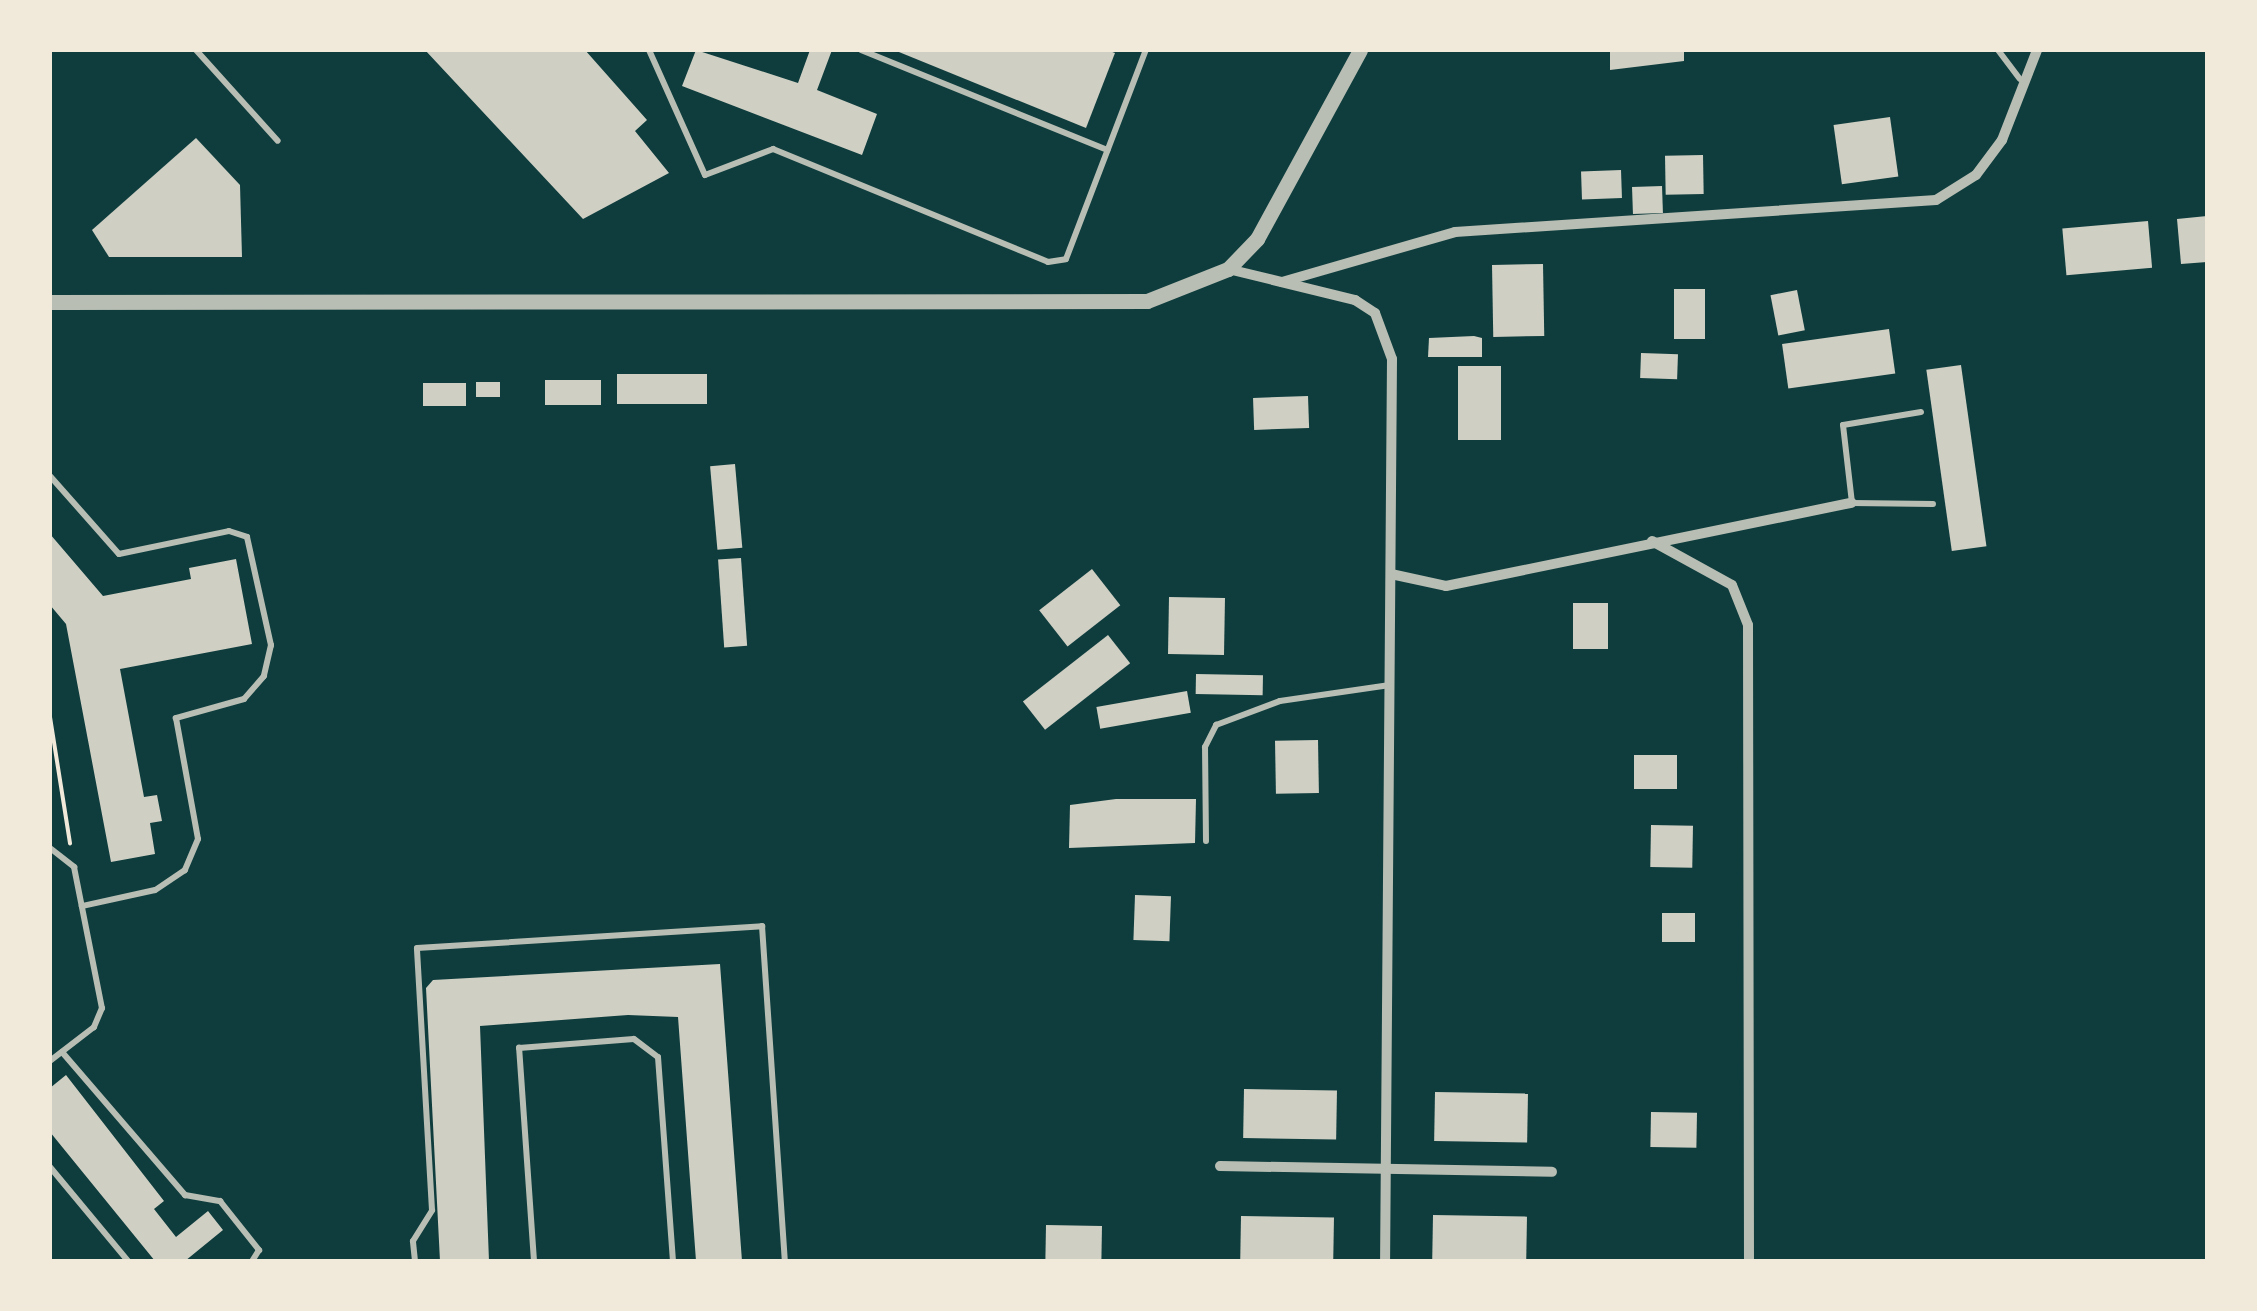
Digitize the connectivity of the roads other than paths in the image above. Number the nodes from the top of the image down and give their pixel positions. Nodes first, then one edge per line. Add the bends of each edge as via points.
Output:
1 (196, 50) edge
2 (649, 50) edge
3 (861, 50) edge
4 (1146, 50) edge
5 (1360, 50) edge
6 (1998, 50) edge
7 (2037, 50) edge
8 (2020, 79) junction
9 (278, 141) dead end
10 (1107, 150) junction
11 (1228, 270) junction
12 (1281, 282) junction
13 (50, 302) edge
14 (1921, 412) dead end
15 (50, 476) edge
16 (1852, 503) junction
17 (1933, 504) dead end
18 (1652, 542) junction
19 (1391, 574) junction
20 (1390, 685) junction
21 (1206, 841) dead end
22 (50, 848) edge
23 (82, 906) junction
24 (62, 1052) junction
25 (50, 1061) edge
26 (1220, 1166) dead end
27 (50, 1167) edge
28 (1386, 1168) junction
29 (1552, 1172) dead end
30 (128, 1261) edge
31 (252, 1261) edge
32 (415, 1261) edge
33 (534, 1261) edge
34 (673, 1261) edge
35 (785, 1261) edge
36 (1385, 1261) edge
37 (1748, 1261) edge

1 - 9 lane
2 - 10 lane via 705,176 774,149 1048,262 1066,259
3 - 10 lane
4 - 10 lane
5 - 11 street via 1281,202
6 - 8 lane
7 - 8 street
8 - 12 street via 2002,140 1976,175 1936,200 1456,232
11 - 12 street
11 - 13 street via 1194,288 1100,305
12 - 19 street via 1355,300 1387,332
14 - 16 lane via 1843,425
15 - 23 lane via 119,554 229,531 247,537 271,645 264,676 244,699 176,718 198,839 185,870 154,890
16 - 17 lane
16 - 18 street
18 - 19 street via 1446,586
18 - 37 street via 1732,586 1748,625
19 - 20 street
20 - 21 lane via 1280,701 1216,725 1206,747
20 - 28 street
22 - 23 lane via 74,867
23 - 24 lane via 102,1008
24 - 25 lane
24 - 31 lane via 184,1195 220,1202 260,1250
26 - 28 street
27 - 30 lane
28 - 29 street
28 - 36 street
32 - 35 lane via 413,1240 432,1210 417,948 762,926
33 - 34 lane via 520,1048 634,1039 658,1057

